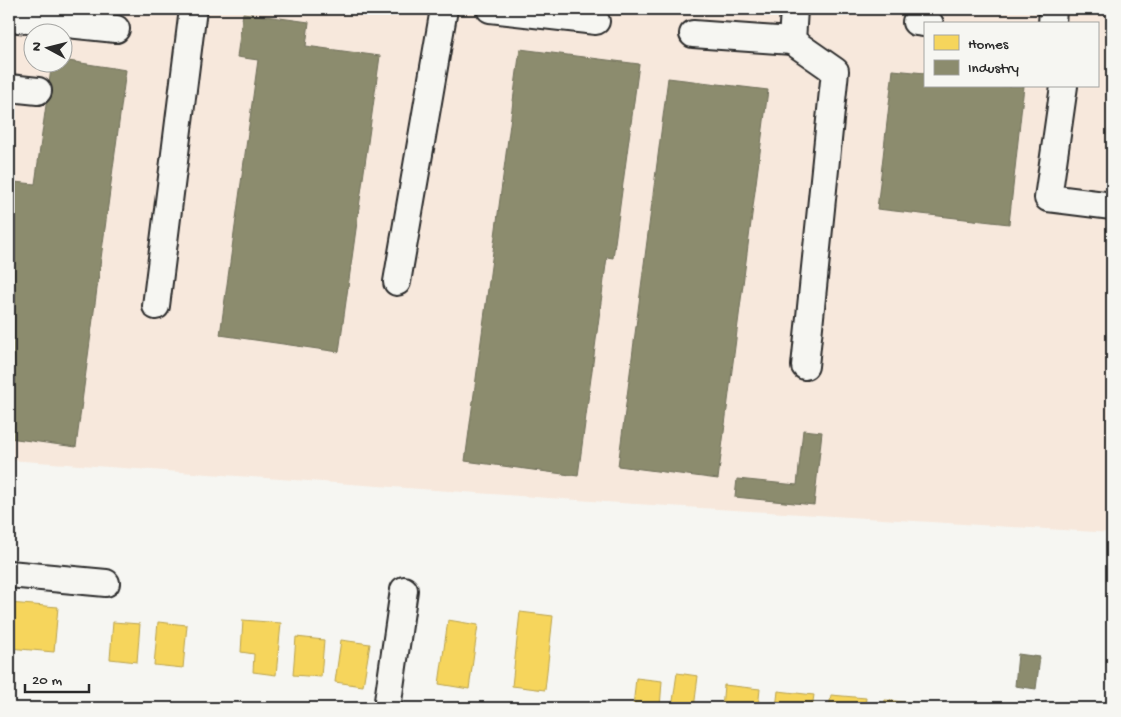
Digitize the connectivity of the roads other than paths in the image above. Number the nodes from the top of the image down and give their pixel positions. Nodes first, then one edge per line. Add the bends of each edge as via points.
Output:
1 (193, 9) edge
2 (444, 9) edge
3 (490, 9) edge
4 (794, 9) edge
5 (1053, 9) edge
6 (9, 18) edge
7 (596, 21) dead end
8 (1052, 22) edge
9 (116, 29) dead end
10 (692, 34) dead end
11 (792, 41) junction
12 (9, 88) edge
13 (1064, 88) edge
14 (38, 91) dead end
15 (1112, 206) edge
16 (397, 282) dead end
17 (156, 306) dead end
18 (805, 366) dead end
19 (9, 574) edge
20 (106, 583) dead end
21 (404, 590) dead end
22 (387, 708) edge

1 - 17 lane
2 - 16 lane
3 - 7 lane
4 - 11 lane
5 - 8 lane
6 - 9 lane
10 - 11 lane
11 - 18 lane via 835,71
12 - 14 lane
13 - 15 lane via 1048,198
19 - 20 lane
21 - 22 lane

